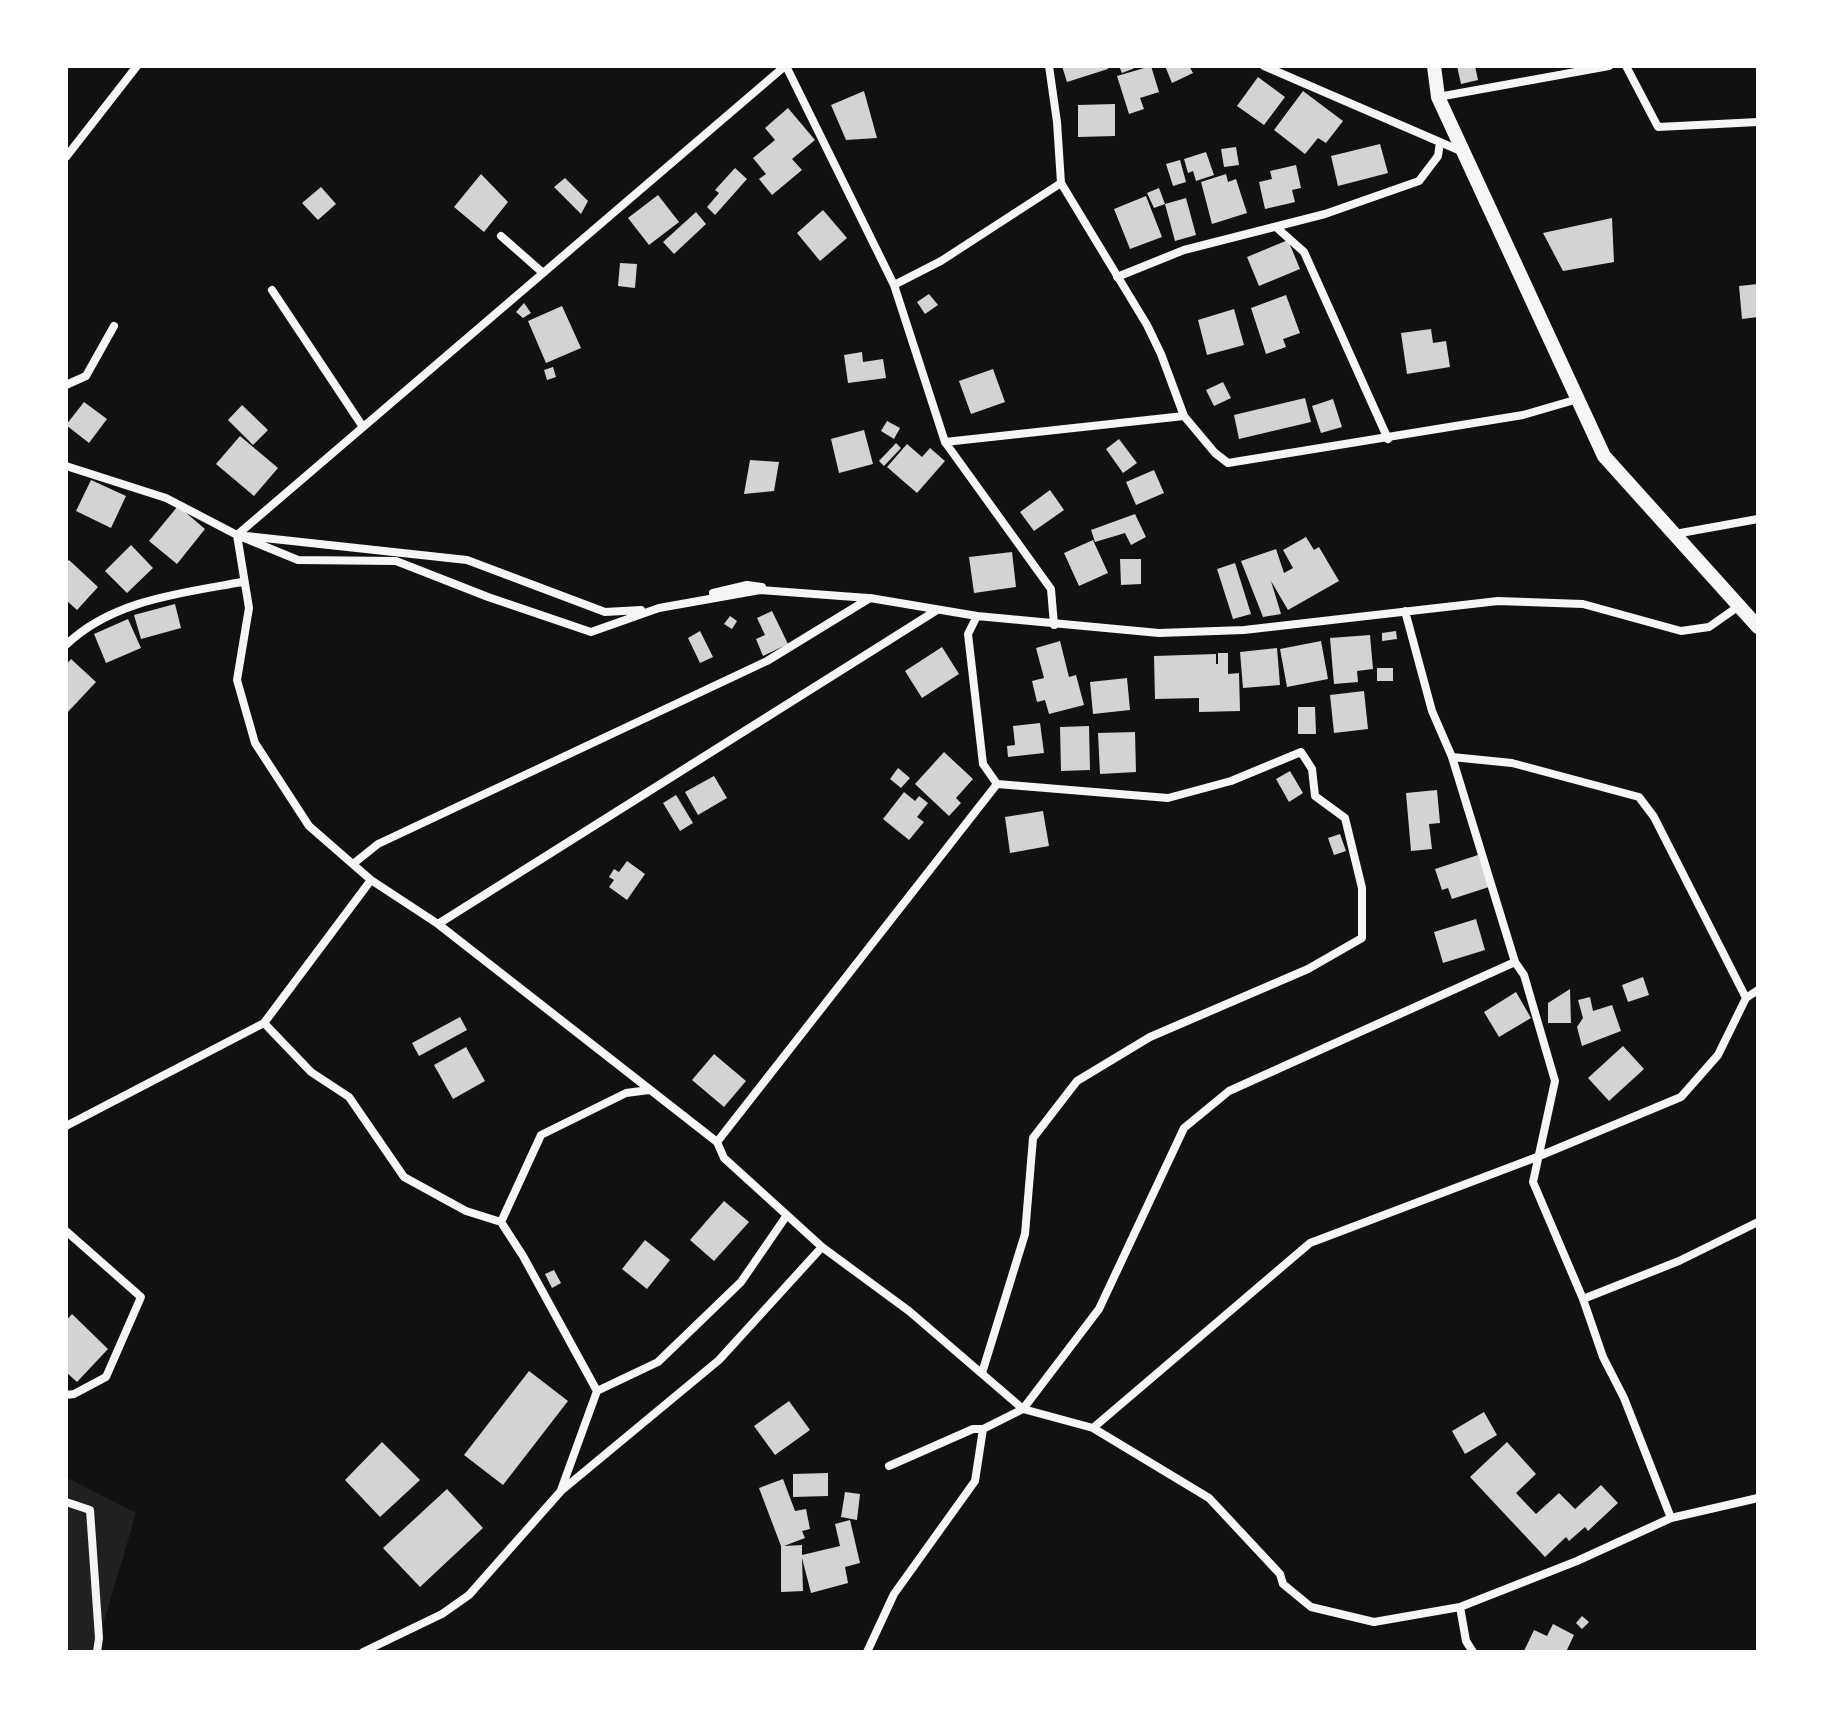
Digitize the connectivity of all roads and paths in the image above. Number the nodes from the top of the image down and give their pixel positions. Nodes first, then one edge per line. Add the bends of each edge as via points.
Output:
1 (137, 66) edge
2 (785, 66) edge
3 (1049, 66) edge
4 (1264, 66) edge
5 (1434, 66) edge
6 (1609, 66) edge
7 (1626, 66) edge
8 (1438, 97) junction
9 (1758, 122) edge
10 (1440, 142) junction
11 (1464, 152) junction
12 (66, 157) edge
13 (1061, 183) junction
14 (1276, 227) junction
15 (501, 236) dead end
16 (543, 273) junction
17 (1117, 277) junction
18 (894, 285) junction
19 (272, 290) dead end
20 (114, 326) dead end
21 (66, 385) edge
22 (1578, 399) junction
23 (1184, 416) junction
24 (363, 427) junction
25 (1388, 439) junction
26 (945, 442) junction
27 (66, 466) edge
28 (1758, 519) edge
29 (1674, 534) junction
30 (237, 535) junction
31 (242, 582) junction
32 (870, 598) junction
33 (1739, 606) junction
34 (937, 609) junction
35 (1405, 611) junction
36 (977, 616) junction
37 (1054, 625) junction
38 (1758, 627) edge
39 (66, 645) edge
40 (1452, 757) junction
41 (997, 784) junction
42 (353, 864) junction
43 (371, 880) junction
44 (438, 924) junction
45 (1515, 962) junction
46 (1758, 990) edge
47 (1746, 998) junction
48 (264, 1023) junction
49 (649, 1090) junction
50 (66, 1126) edge
51 (717, 1142) junction
52 (1537, 1157) junction
53 (787, 1215) junction
54 (501, 1222) junction
55 (1758, 1222) edge
56 (66, 1231) edge
57 (822, 1247) junction
58 (1583, 1299) junction
59 (982, 1373) junction
60 (597, 1391) junction
61 (66, 1395) edge
62 (1023, 1409) junction
63 (1093, 1428) junction
64 (983, 1429) junction
65 (889, 1466) dead end
66 (561, 1491) junction
67 (1758, 1498) edge
68 (66, 1502) edge
69 (1671, 1518) junction
70 (1460, 1607) junction
71 (97, 1652) edge
72 (363, 1652) edge
73 (867, 1652) edge
74 (1473, 1652) edge

1 - 12 street
2 - 16 street
2 - 18 street
3 - 13 street
4 - 10 street
5 - 8 street
6 - 8 street
7 - 9 street via 1658,127
8 - 11 street
10 - 11 street
10 - 14 street via 1438,156 1419,181
11 - 22 street
13 - 17 street
13 - 18 street via 941,261
14 - 17 street via 1184,250
14 - 25 street via 1304,252
15 - 16 street
16 - 24 street
17 - 23 street via 1161,354
18 - 26 street
19 - 24 street
20 - 21 street via 86,376
22 - 25 street via 1523,415
22 - 29 street via 1604,456
23 - 25 street via 1228,463
23 - 26 street
24 - 30 street
26 - 37 street via 1051,589
27 - 30 street via 166,498
28 - 29 street
29 - 33 street
30 - 31 street
30 - 32 street via 467,560 605,612 636,611 747,585
30 - 32 street via 298,560 396,561 591,632 659,608 760,590
31 - 39 street via 160,597 107,615
31 - 42 street via 249,608 237,680 255,743 309,826
32 - 34 street
32 - 42 street via 767,661 378,844
33 - 35 street via 1709,627 1681,631 1583,604 1498,601
33 - 38 street
34 - 36 street
34 - 44 street
35 - 37 street via 1244,630 1159,633
35 - 40 street via 1432,711
36 - 37 street
36 - 41 street via 968,634 981,749 983,764
40 - 45 street
40 - 47 street via 1512,763 1639,797
41 - 51 street
41 - 59 street via 1168,798 1231,781 1301,752 1312,769 1315,796 1345,818 1362,888 1362,938 1308,969 1150,1037 1077,1081 1033,1138 1025,1234
42 - 43 street
43 - 44 street
43 - 48 street
44 - 49 street
45 - 52 street via 1524,975 1555,1081
45 - 62 street via 1229,1091 1184,1128 1099,1309
46 - 47 street
47 - 52 street via 1718,1055 1681,1097
48 - 50 street
48 - 54 street via 311,1072 349,1097 404,1177 466,1211
49 - 51 street
49 - 54 street via 626,1093 541,1135
51 - 53 street via 724,1158
52 - 58 street via 1533,1182
52 - 63 street via 1310,1243
53 - 57 street
53 - 60 street via 741,1282 658,1362
54 - 60 street
55 - 58 street
56 - 61 street via 141,1297 106,1377
57 - 59 street
57 - 66 street via 719,1360
58 - 69 street
59 - 62 street
60 - 66 street
62 - 63 street
62 - 64 street
63 - 70 street via 1209,1498 1280,1574 1283,1584 1311,1607 1374,1622
64 - 65 street
64 - 73 street via 975,1481 894,1594
66 - 72 street via 469,1595
67 - 69 street
68 - 71 street via 90,1510
69 - 70 street
70 - 74 street

